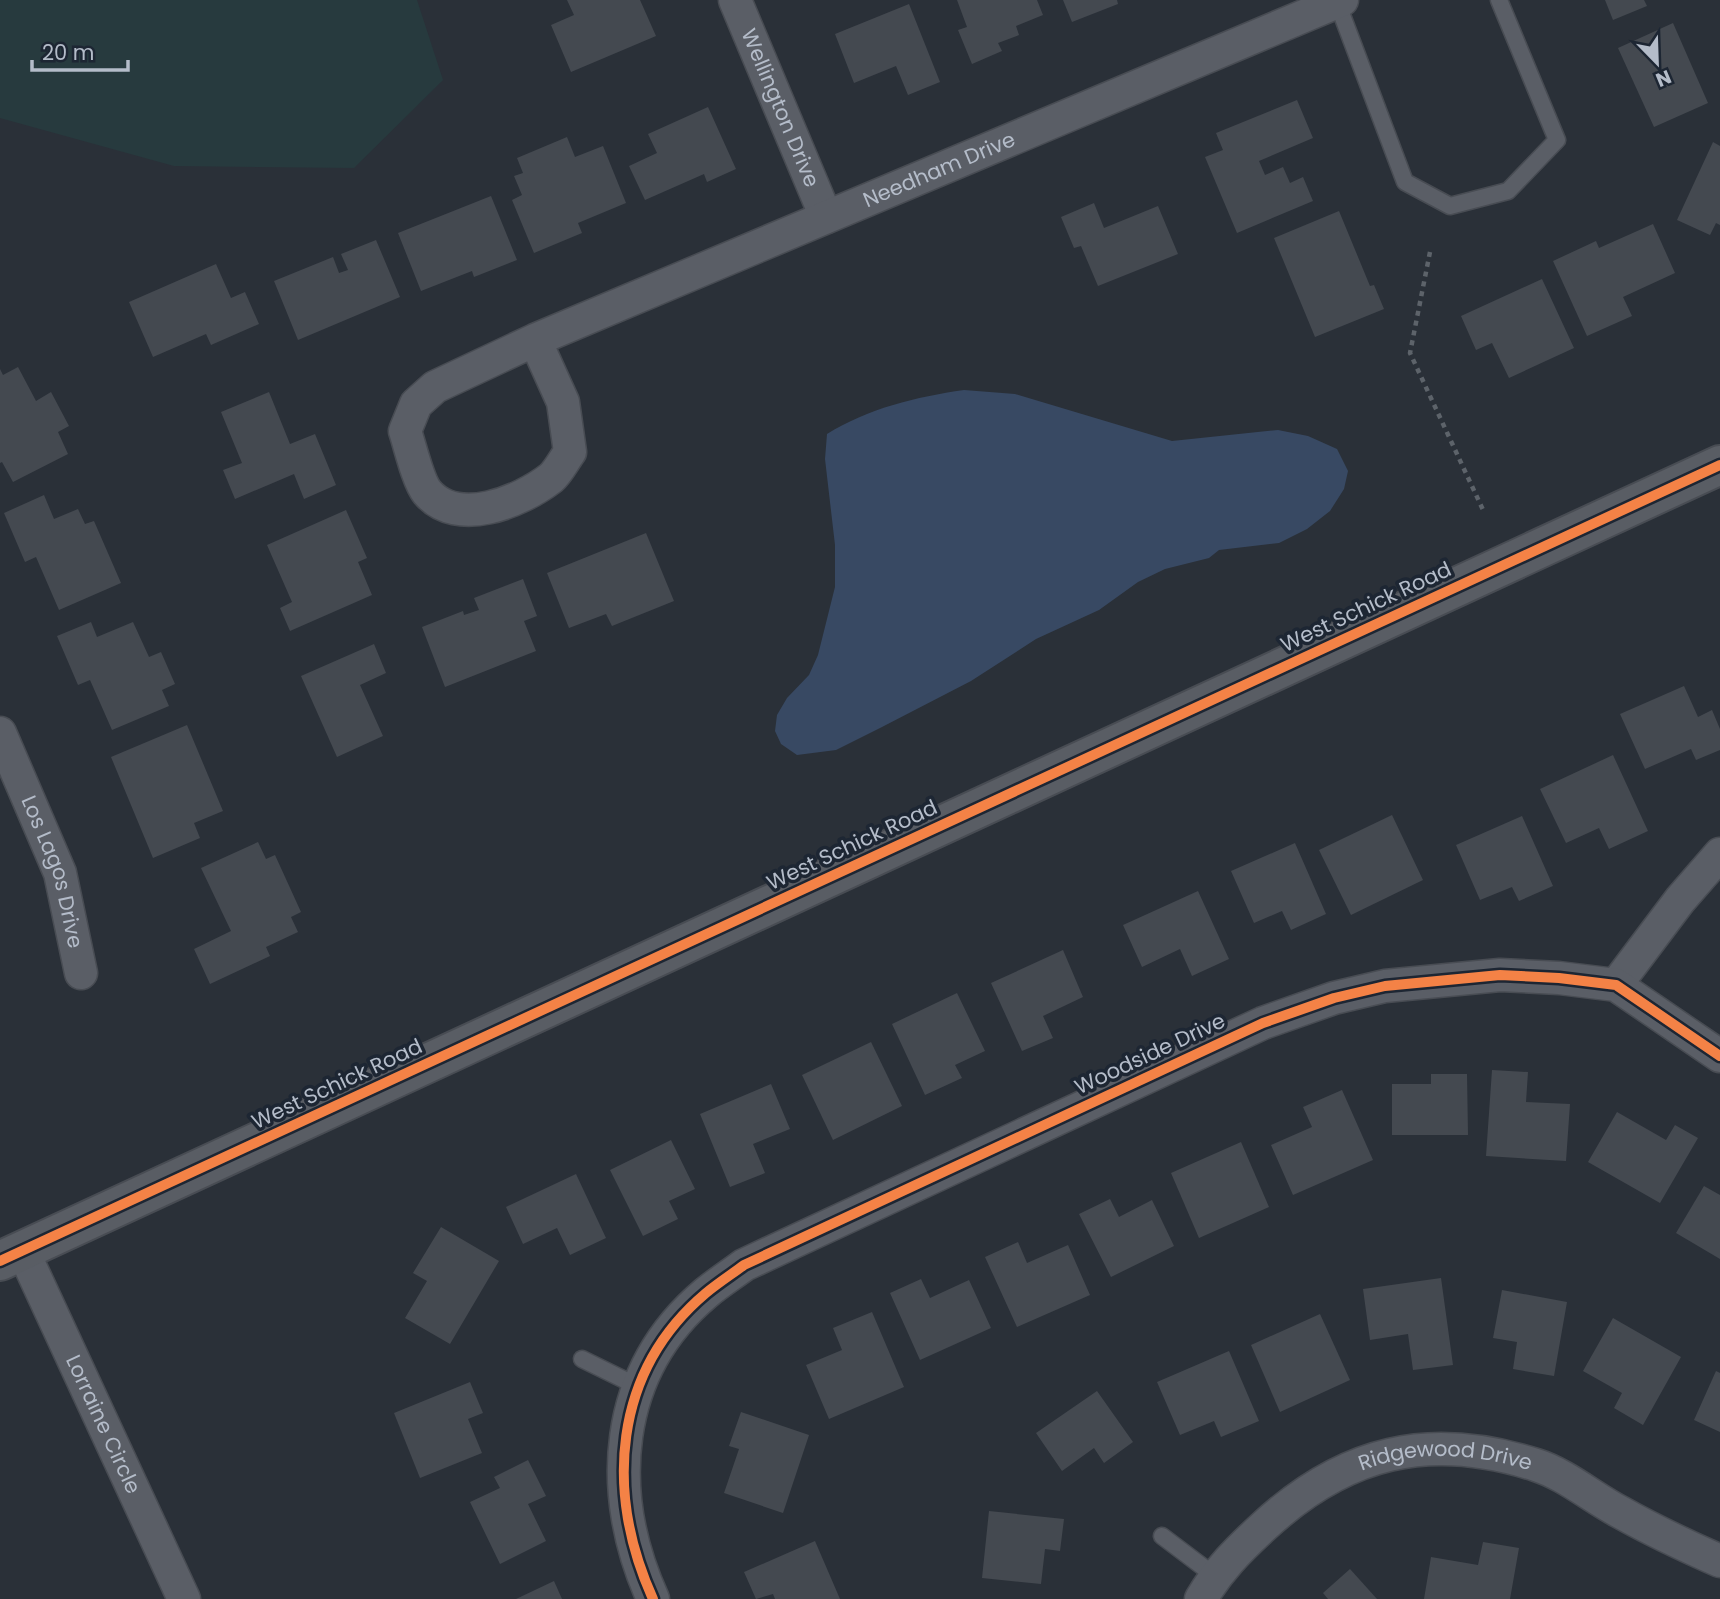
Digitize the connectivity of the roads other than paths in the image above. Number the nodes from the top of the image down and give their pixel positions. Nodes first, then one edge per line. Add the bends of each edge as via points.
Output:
1 (735, 0) edge
2 (1499, 0) edge
3 (1340, 1) edge
4 (826, 217) junction
5 (535, 340) junction
6 (1720, 465) edge
7 (0, 733) edge
8 (1720, 854) edge
9 (81, 973) dead end
10 (1616, 985) junction
11 (1720, 1056) edge
12 (11, 1256) edge
13 (582, 1359) dead end
14 (642, 1378) junction
15 (1162, 1536) dead end
16 (1720, 1561) edge
17 (1208, 1588) edge
18 (184, 1599) edge
19 (653, 1599) edge

1 - 4 street, Wellington Drive
2 - 3 lane via 1557,140 1508,191 1450,206 1405,182
3 - 4 street, Needham Drive
4 - 5 street, Needham Drive
5 - 5 street, Needham Drive via 435,387 416,404 405,431 426,492 446,507 472,512 514,498 552,477 570,452 564,401
6 - 12 street, West Schick Road
7 - 9 street, Los Lagos Drive via 60,873
8 - 10 street
10 - 11 street, Woodside Drive
10 - 14 street, Woodside Drive via 1500,975 1385,986 1264,1023 744,1265 690,1309
12 - 18 street, Lorraine Circle
13 - 14 lane
14 - 19 street via 626,1437 623,1486 629,1535
15 - 17 lane
16 - 17 street, Ridgewood Drive via 1620,1513 1539,1465 1458,1447 1414,1449 1373,1457 1322,1480 1289,1503 1221,1566

